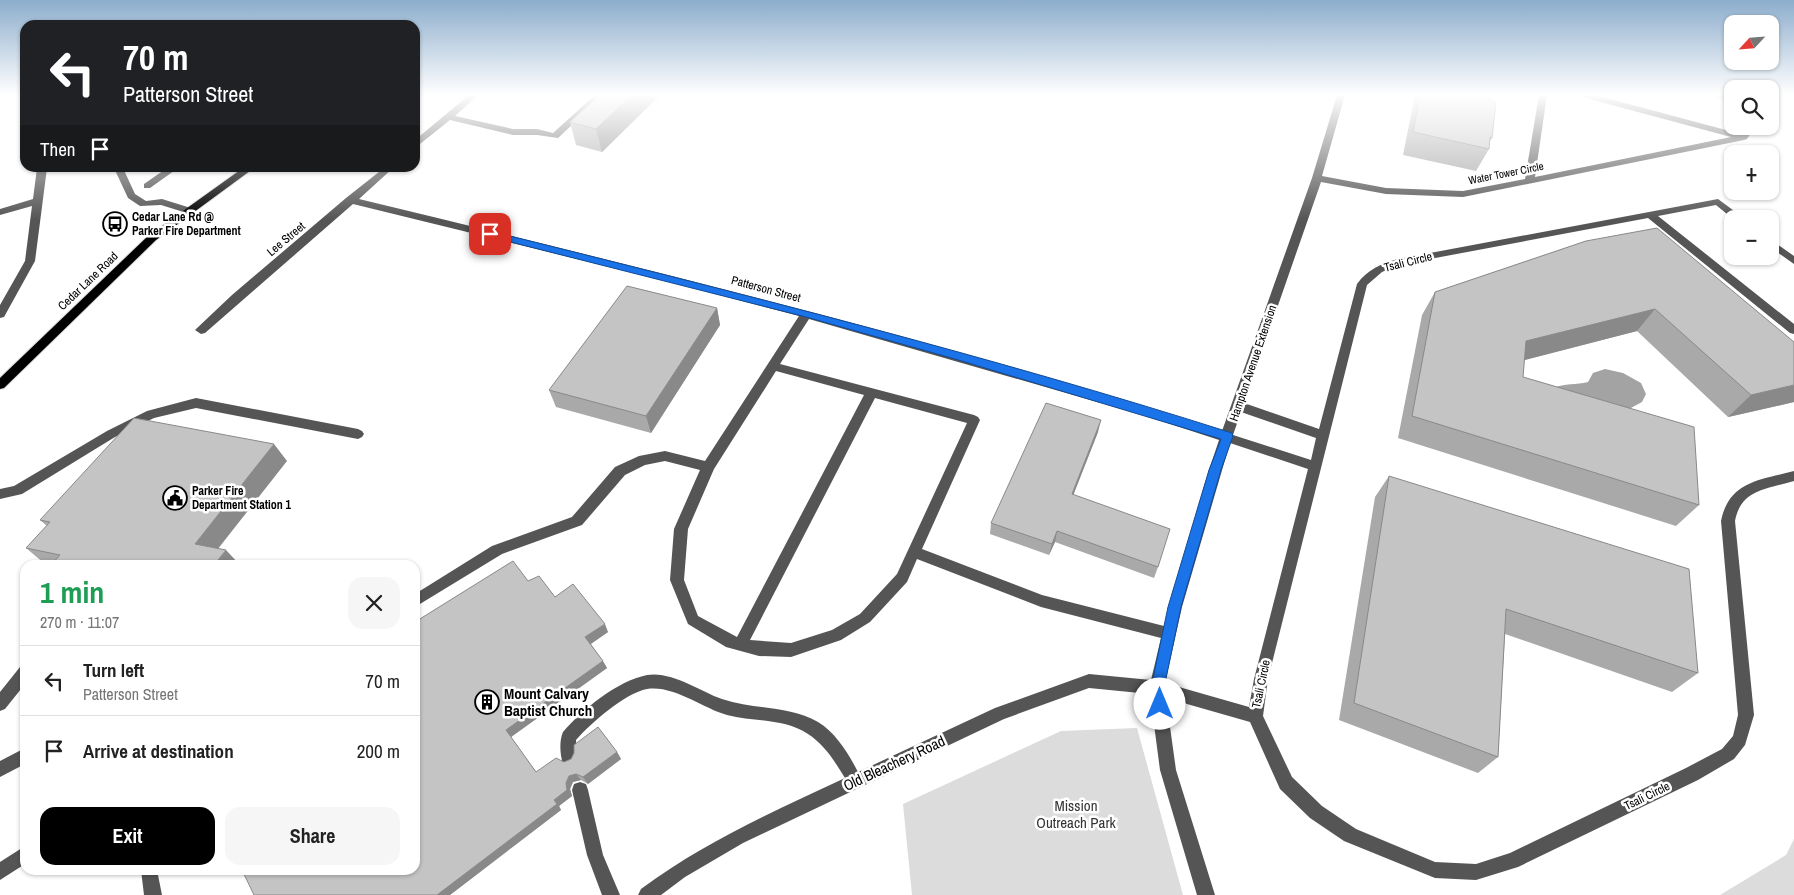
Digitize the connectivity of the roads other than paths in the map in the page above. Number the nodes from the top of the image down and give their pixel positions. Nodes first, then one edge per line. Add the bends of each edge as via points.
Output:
1 (1329, 137) edge
2 (1536, 137) edge
3 (1744, 137) edge
4 (41, 172) edge
5 (120, 172) edge
6 (167, 172) edge
7 (244, 172) edge
8 (384, 172) edge
9 (1317, 178) junction
10 (1529, 181) junction
11 (350, 200) junction
12 (37, 201) junction
13 (162, 202) junction
14 (1728, 210) edge
15 (190, 211) junction
16 (0, 212) edge
17 (1650, 214) junction
18 (1779, 249) edge
19 (1794, 261) edge
20 (14, 291) junction
21 (0, 296) edge
22 (0, 314) edge
23 (806, 314) junction
24 (201, 330) dead end
25 (1794, 330) edge
26 (773, 366) junction
27 (0, 385) edge
28 (871, 392) junction
29 (1238, 406) junction
30 (358, 434) dead end
31 (1322, 435) junction
32 (1228, 436) junction
33 (1315, 466) junction
34 (708, 467) junction
35 (1794, 476) edge
36 (0, 494) edge
37 (914, 552) junction
38 (420, 598) edge
39 (1169, 634) junction
40 (740, 644) junction
41 (20, 678) edge
42 (1157, 688) junction
43 (0, 704) edge
44 (1255, 716) junction
45 (20, 759) edge
46 (569, 759) edge
47 (0, 769) edge
48 (855, 781) junction
49 (580, 790) edge
50 (20, 858) edge
51 (0, 872) edge
52 (150, 875) edge
53 (153, 895) edge
54 (611, 895) edge
55 (647, 895) edge
56 (1206, 895) edge

1 - 9 street, Hampton Avenue Extension
2 - 10 street
3 - 10 street, Water Tower Circle
4 - 12 street
5 - 13 street via 131,196 144,204
6 - 13 street via 146,186 164,194
7 - 15 main road, Cedar Lane Road
8 - 11 street, Lee Street
9 - 10 street, Water Tower Circle via 1386,191 1463,194
9 - 29 street, Hampton Avenue Extension
11 - 23 street, Patterson Street
11 - 24 street, Lee Street
12 - 16 street
12 - 20 street via 30,261
13 - 15 street
14 - 17 street, Tsali Circle via 1718,202
15 - 27 main road, Cedar Lane Road via 152,238
17 - 25 street
17 - 31 street, Tsali Circle via 1382,266 1362,284
18 - 19 street
20 - 21 street
20 - 22 street
23 - 26 street
23 - 32 street, Patterson Street
26 - 28 street
26 - 34 street
28 - 37 street via 974,420
28 - 40 street
29 - 31 street
29 - 32 street, Hampton Avenue Extension
30 - 36 street via 196,403 152,414 111,434 17,490
31 - 33 street, Tsali Circle
32 - 33 street, Patterson Street
32 - 39 street, Hampton Avenue Extension via 1212,479
33 - 44 street, Tsali Circle
34 - 38 street via 665,456 644,460 620,471 576,522 497,550
34 - 40 street via 681,529 677,580 693,620
35 - 44 street, Tsali Circle via 1740,494 1728,521 1746,716 1740,740 1728,754 1692,774 1512,861 1476,872 1435,870 1350,835 1316,812 1286,783
37 - 39 street via 1040,601
37 - 40 street via 902,578 865,618 836,634 791,650 759,649
39 - 42 street, Hampton Avenue Extension
41 - 43 street
42 - 44 street, Old Bleachery Road
42 - 48 street, Old Bleachery Road via 1088,681 1000,713
42 - 56 street, Hampton Avenue Extension via 1168,770
45 - 47 street
46 - 48 street via 568,738 576,728 632,687 650,682 674,686 726,707 784,717 812,728 836,750
48 - 55 street, Old Bleachery Road via 737,837 679,871
49 - 54 street via 595,855
50 - 51 street
52 - 53 street

